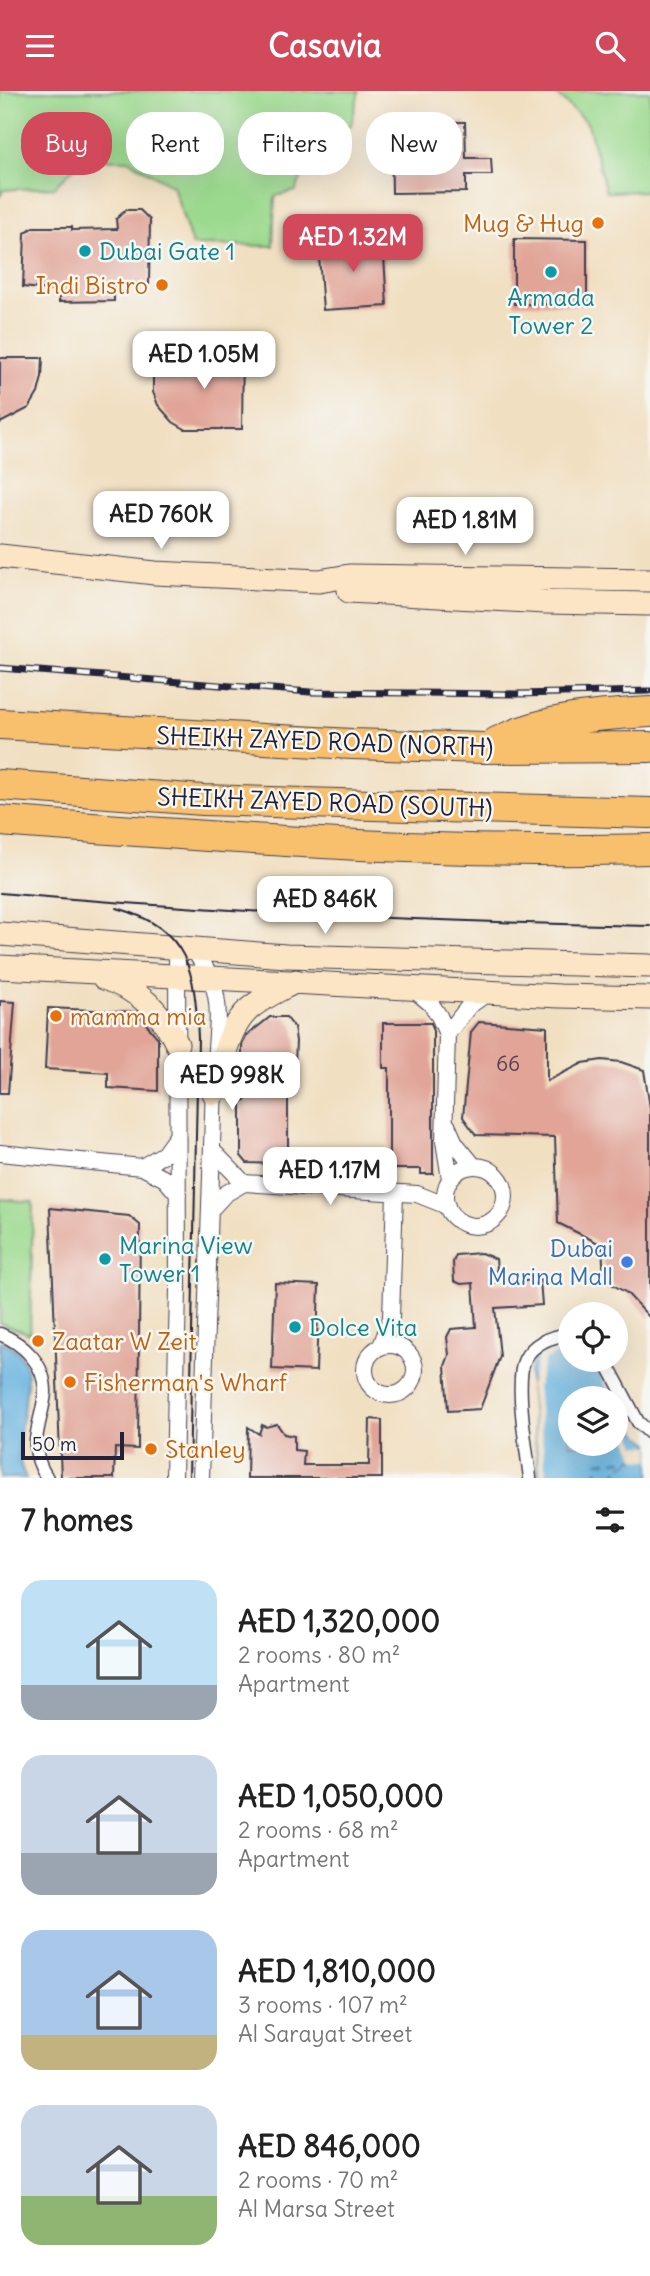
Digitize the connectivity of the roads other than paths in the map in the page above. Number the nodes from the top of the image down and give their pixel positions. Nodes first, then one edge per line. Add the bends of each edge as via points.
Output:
1 (0, 556) edge
2 (650, 580) edge
3 (319, 581) junction
4 (650, 604) edge
5 (650, 712) edge
6 (0, 724) edge
7 (650, 747) edge
8 (484, 748) junction
9 (0, 785) edge
10 (650, 813) edge
11 (0, 821) edge
12 (650, 849) edge
13 (0, 934) edge
14 (0, 955) edge
15 (286, 957) junction
16 (181, 958) junction
17 (650, 966) edge
18 (0, 967) edge
19 (91, 973) junction
20 (219, 977) junction
21 (296, 981) junction
22 (412, 988) junction
23 (489, 992) junction
24 (650, 998) edge
25 (447, 1034) junction
26 (177, 1044) junction
27 (214, 1093) junction
28 (445, 1120) junction
29 (177, 1136) junction
30 (213, 1151) junction
31 (0, 1153) edge
32 (474, 1166) junction
33 (142, 1167) junction
34 (449, 1182) junction
35 (244, 1183) junction
36 (395, 1193) junction
37 (178, 1194) junction
38 (418, 1194) junction
39 (447, 1206) junction
40 (212, 1208) junction
41 (391, 1318) junction
42 (0, 1334) edge
43 (558, 1336) edge
44 (381, 1346) junction
45 (403, 1348) junction
46 (611, 1372) edge
47 (650, 1433) edge
48 (47, 1478) edge
49 (174, 1478) edge
50 (201, 1478) edge
51 (530, 1478) edge

1 - 3 main road via 155,573
2 - 3 main road via 349,576
3 - 4 main road via 347,591
5 - 8 highway via 559,720
6 - 8 highway, SHEIKH ZAYED ROAD (NORTH)
7 - 8 highway, SHEIKH ZAYED ROAD (NORTH)
9 - 10 highway, SHEIKH ZAYED ROAD (SOUTH) via 203,800
11 - 12 highway via 377,845
13 - 16 main road
14 - 16 main road
15 - 16 main road
15 - 17 main road
15 - 20 main road via 233,961
16 - 19 main road
16 - 20 main road
16 - 26 street
18 - 19 main road
19 - 26 main road via 142,996 162,1016
20 - 21 main road
20 - 27 street
21 - 22 main road
21 - 27 main road via 248,1010 239,1021
22 - 23 main road
22 - 25 street via 431,1005
23 - 24 main road
23 - 25 street via 469,1006
25 - 28 street
26 - 29 street
27 - 30 street
28 - 32 street via 455,1143
28 - 34 street
29 - 33 street via 164,1154
29 - 37 street
30 - 35 street
30 - 40 street
31 - 33 street
32 - 34 street via 465,1167
32 - 39 street via 484,1167 500,1179 505,1198 502,1208 489,1222 469,1225 452,1215
33 - 37 street via 165,1179
34 - 38 street
34 - 39 street
35 - 36 street
35 - 40 street
36 - 38 street
36 - 41 street
37 - 49 street
38 - 39 street
40 - 50 street
41 - 44 street
41 - 45 street
42 - 48 street via 27,1350 43,1378 45,1391 35,1443
43 - 51 street via 535,1347 525,1359 520,1377
44 - 45 street
44 - 45 street via 369,1357 365,1373 373,1388 388,1395 404,1391 414,1377 414,1361
46 - 47 street via 638,1422

